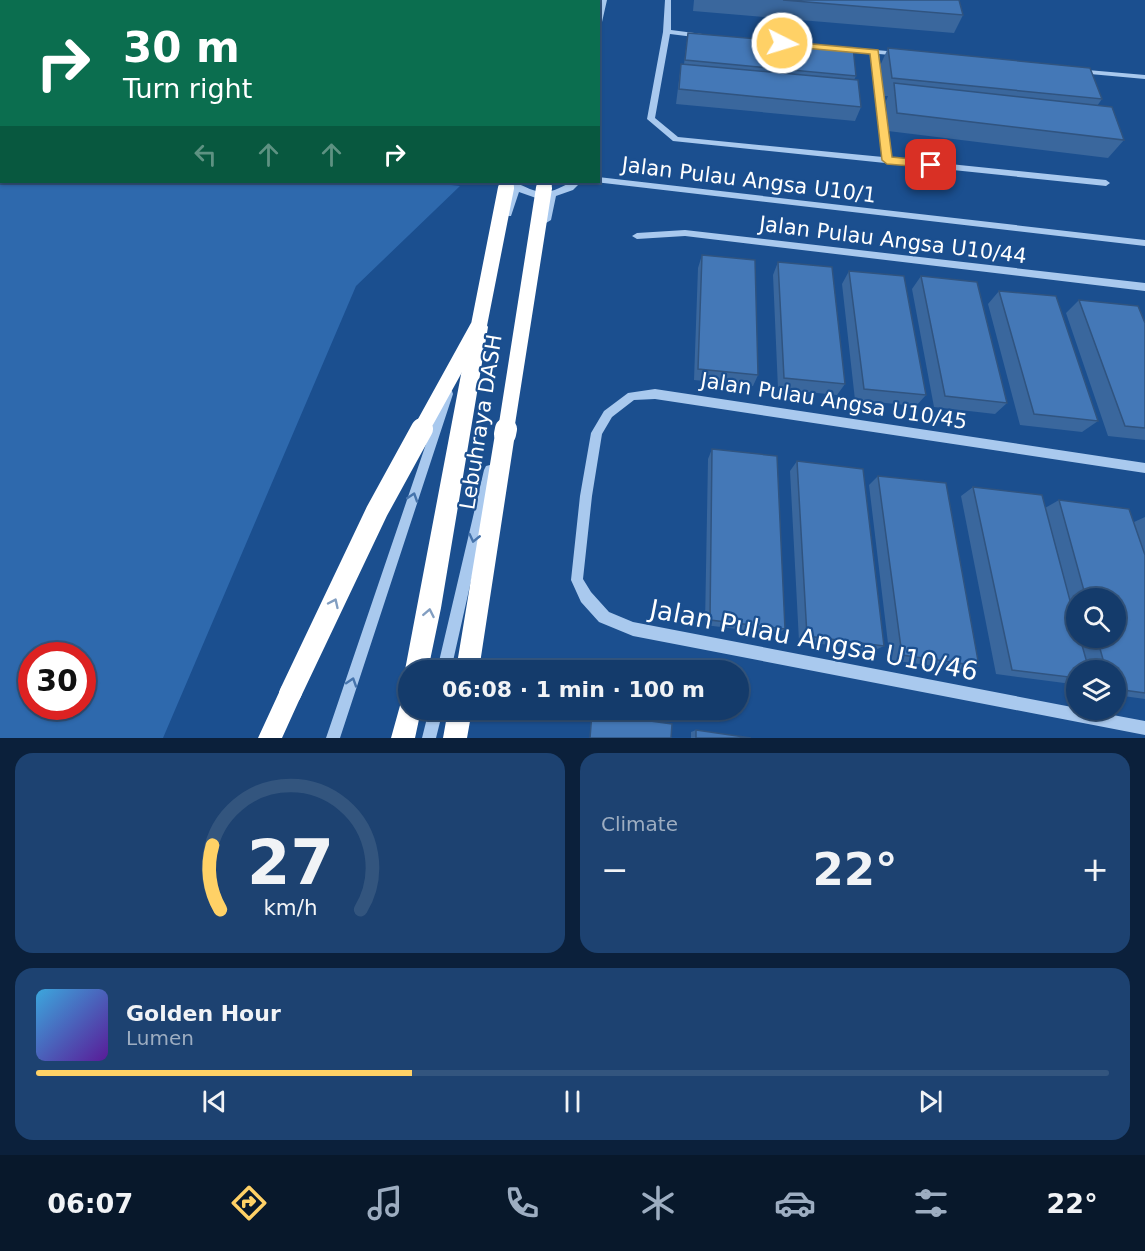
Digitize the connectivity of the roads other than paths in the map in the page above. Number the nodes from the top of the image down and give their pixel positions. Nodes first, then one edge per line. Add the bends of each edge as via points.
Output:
1 (604, 0) edge
2 (668, 0) edge
3 (600, 15) edge
4 (667, 33) junction
5 (713, 37) edge
6 (828, 48) edge
7 (874, 52) junction
8 (910, 55) edge
9 (1074, 71) edge
10 (1145, 77) edge
11 (887, 160) junction
12 (600, 180) edge
13 (576, 183) edge
14 (1106, 183) dead end
15 (511, 184) edge
16 (549, 188) edge
17 (637, 236) dead end
18 (1145, 243) edge
19 (1145, 287) edge
20 (479, 325) junction
21 (1145, 468) edge
22 (586, 496) joint
23 (419, 660) edge
24 (446, 660) edge
25 (469, 660) edge
26 (407, 720) edge
27 (434, 720) edge
28 (458, 720) edge
29 (1145, 728) edge
30 (270, 738) edge
31 (333, 738) edge
32 (403, 738) edge
33 (429, 738) edge
34 (455, 738) edge

1 - 3 street
2 - 4 street
4 - 5 street
4 - 11 street via 651,119 676,139
6 - 7 street
7 - 8 street
7 - 11 street
9 - 10 street
11 - 14 street
12 - 18 street, Jalan Pulau Angsa U10/1
13 - 16 street via 564,191
15 - 16 street via 527,193
15 - 20 highway, Lebuhraya DASH, bridge
31 -> 15 street
16 -> 24 street
16 - 25 highway, Lebuhraya DASH, bridge
17 - 19 street, Jalan Pulau Angsa U10/44 via 685,233
23 -> 20 highway, Lebuhraya DASH
30 -> 20 highway, bridge via 377,511
21 - 22 street, Jalan Pulau Angsa U10/45 via 655,394 632,396 608,414 597,433
22 - 29 street, Jalan Pulau Angsa U10/46 via 577,580 604,617 633,629
26 - 32 highway
27 - 33 street
28 - 34 highway

